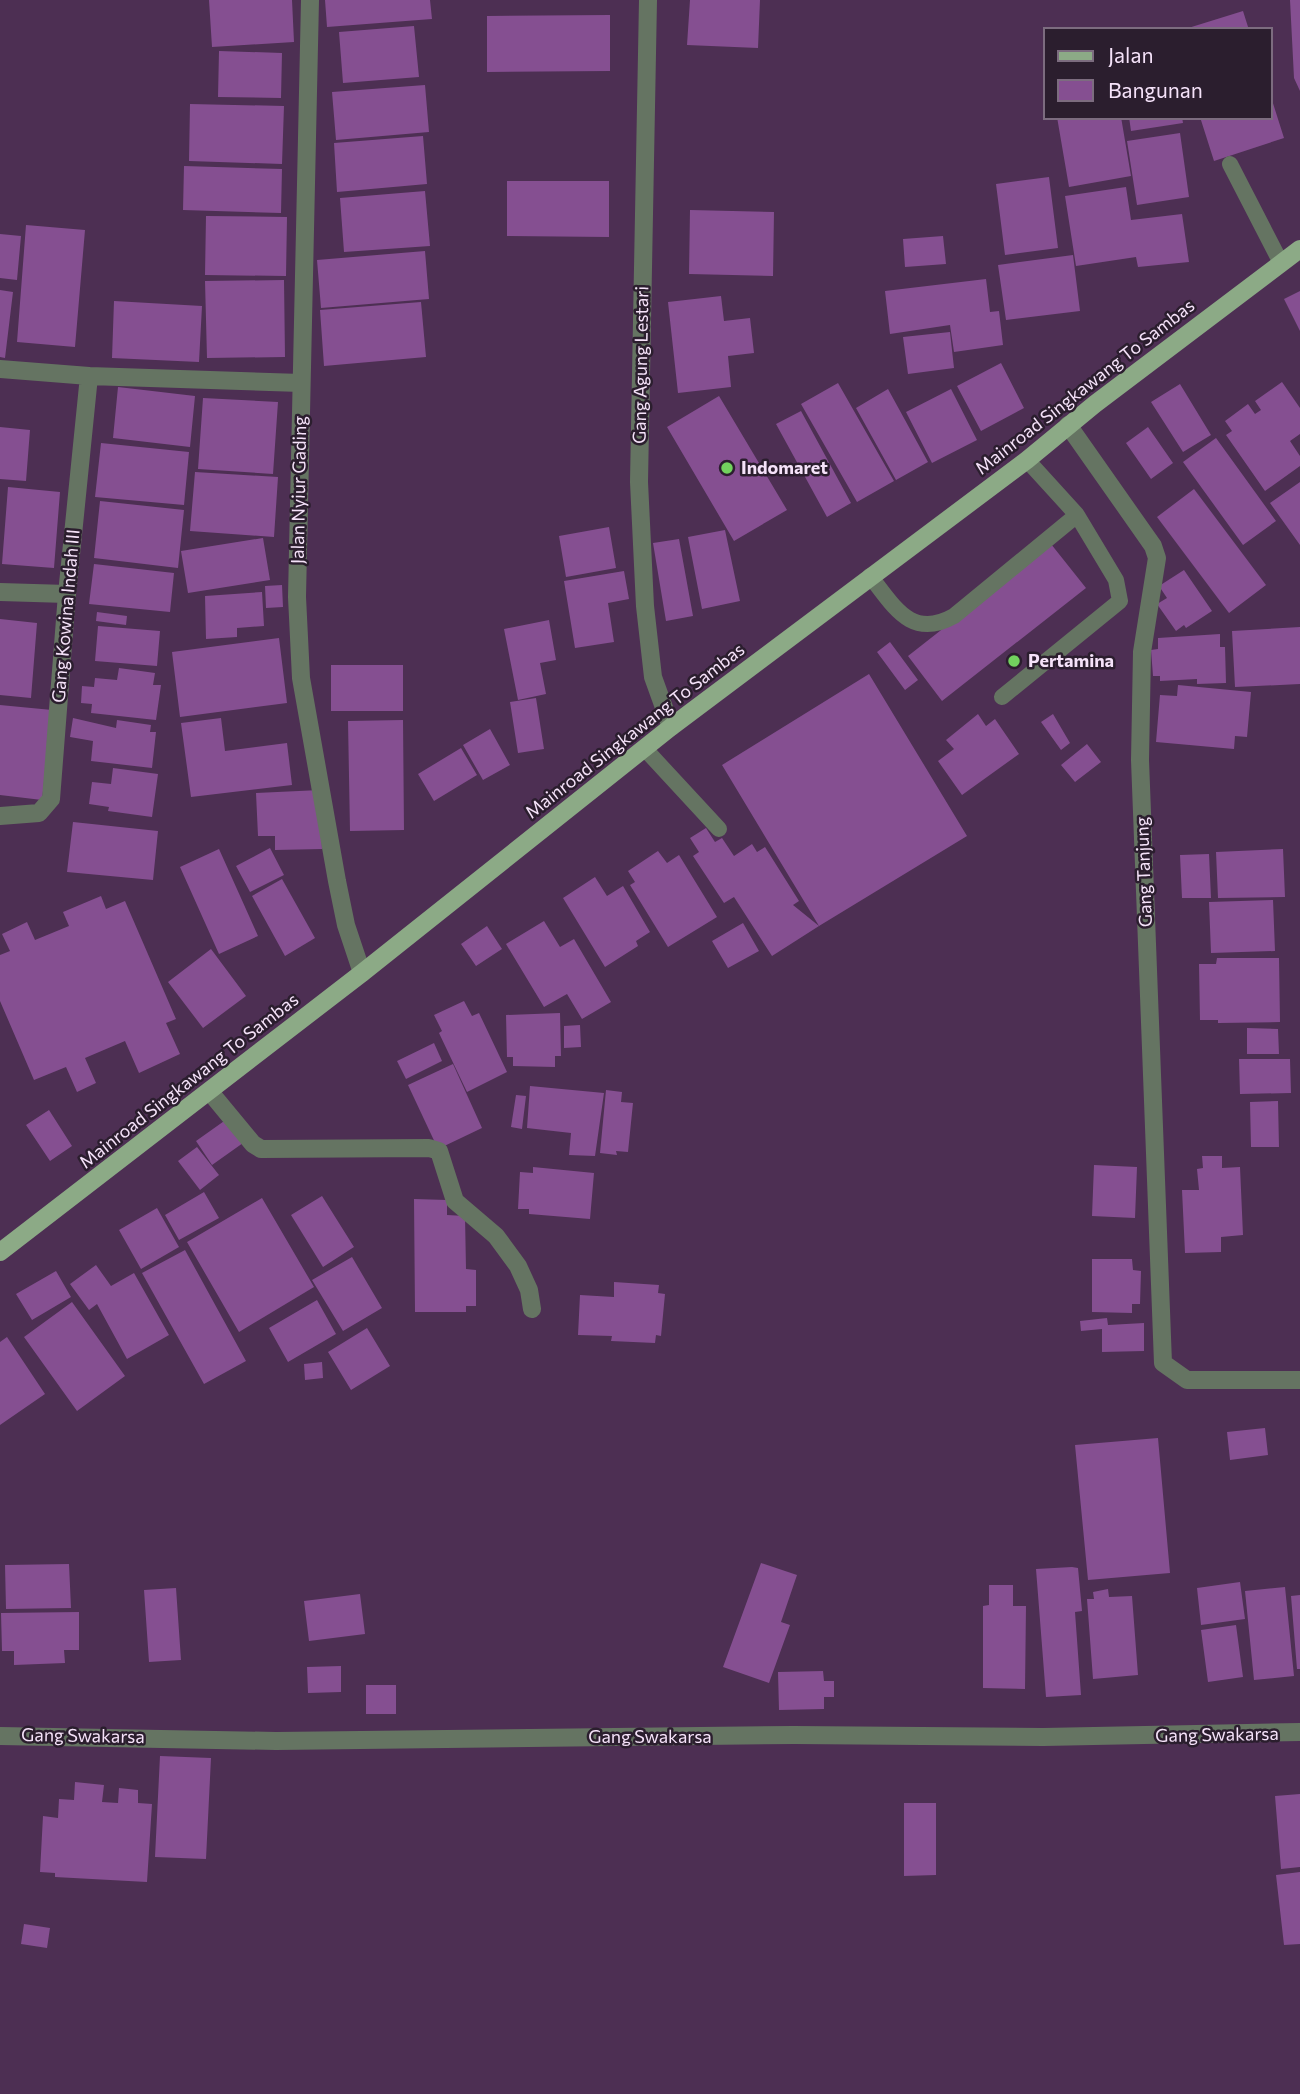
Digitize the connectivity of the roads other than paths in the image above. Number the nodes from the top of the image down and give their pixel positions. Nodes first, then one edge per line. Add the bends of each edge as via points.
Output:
1 (310, 0) edge
2 (648, 0) edge
3 (1230, 164) dead end
4 (1300, 249) edge
5 (1281, 263) junction
6 (0, 369) edge
7 (89, 376) junction
8 (301, 383) junction
9 (1068, 425) junction
10 (1027, 460) junction
11 (1077, 515) junction
12 (870, 576) junction
13 (0, 592) edge
14 (67, 594) junction
15 (1002, 697) dead end
16 (671, 727) junction
17 (645, 749) junction
18 (0, 816) edge
19 (719, 829) dead end
20 (362, 973) junction
21 (210, 1092) junction
22 (0, 1252) edge
23 (532, 1308) dead end
24 (1300, 1380) edge
25 (1300, 1732) edge
26 (0, 1736) edge

1 - 8 street, Jalan Nyiur Gading
2 - 16 street, Gang Agung Lestari via 639,482 653,677
3 - 5 lane
4 - 5 main road, Mainroad Singkawang To Sambas
5 - 9 main road, Mainroad Singkawang To Sambas
6 - 7 street
7 - 8 street
7 - 14 street, Gang Kowina Indah III
8 - 20 street, Jalan Nyiur Gading via 296,597 302,678 337,881
9 - 10 main road, Mainroad Singkawang To Sambas
9 - 24 street, Gang Tanjung via 1157,558 1142,652 1140,760 1163,1363 1187,1380
10 - 11 lane
10 - 12 main road, Mainroad Singkawang To Sambas
11 - 12 lane via 939,624 919,624 899,614
11 - 15 lane via 1116,580 1120,601
12 - 16 main road, Mainroad Singkawang To Sambas
13 - 14 street
14 - 18 street, Gang Kowina Indah III via 51,799 39,813
16 - 17 main road, Mainroad Singkawang To Sambas
17 - 19 lane
17 - 20 main road, Mainroad Singkawang To Sambas
20 - 21 main road, Mainroad Singkawang To Sambas
21 - 22 main road, Mainroad Singkawang To Sambas
21 - 23 street via 253,1144 276,1150 439,1151 455,1201 496,1236 518,1266
25 - 26 street, Gang Swakarsa via 289,1741

